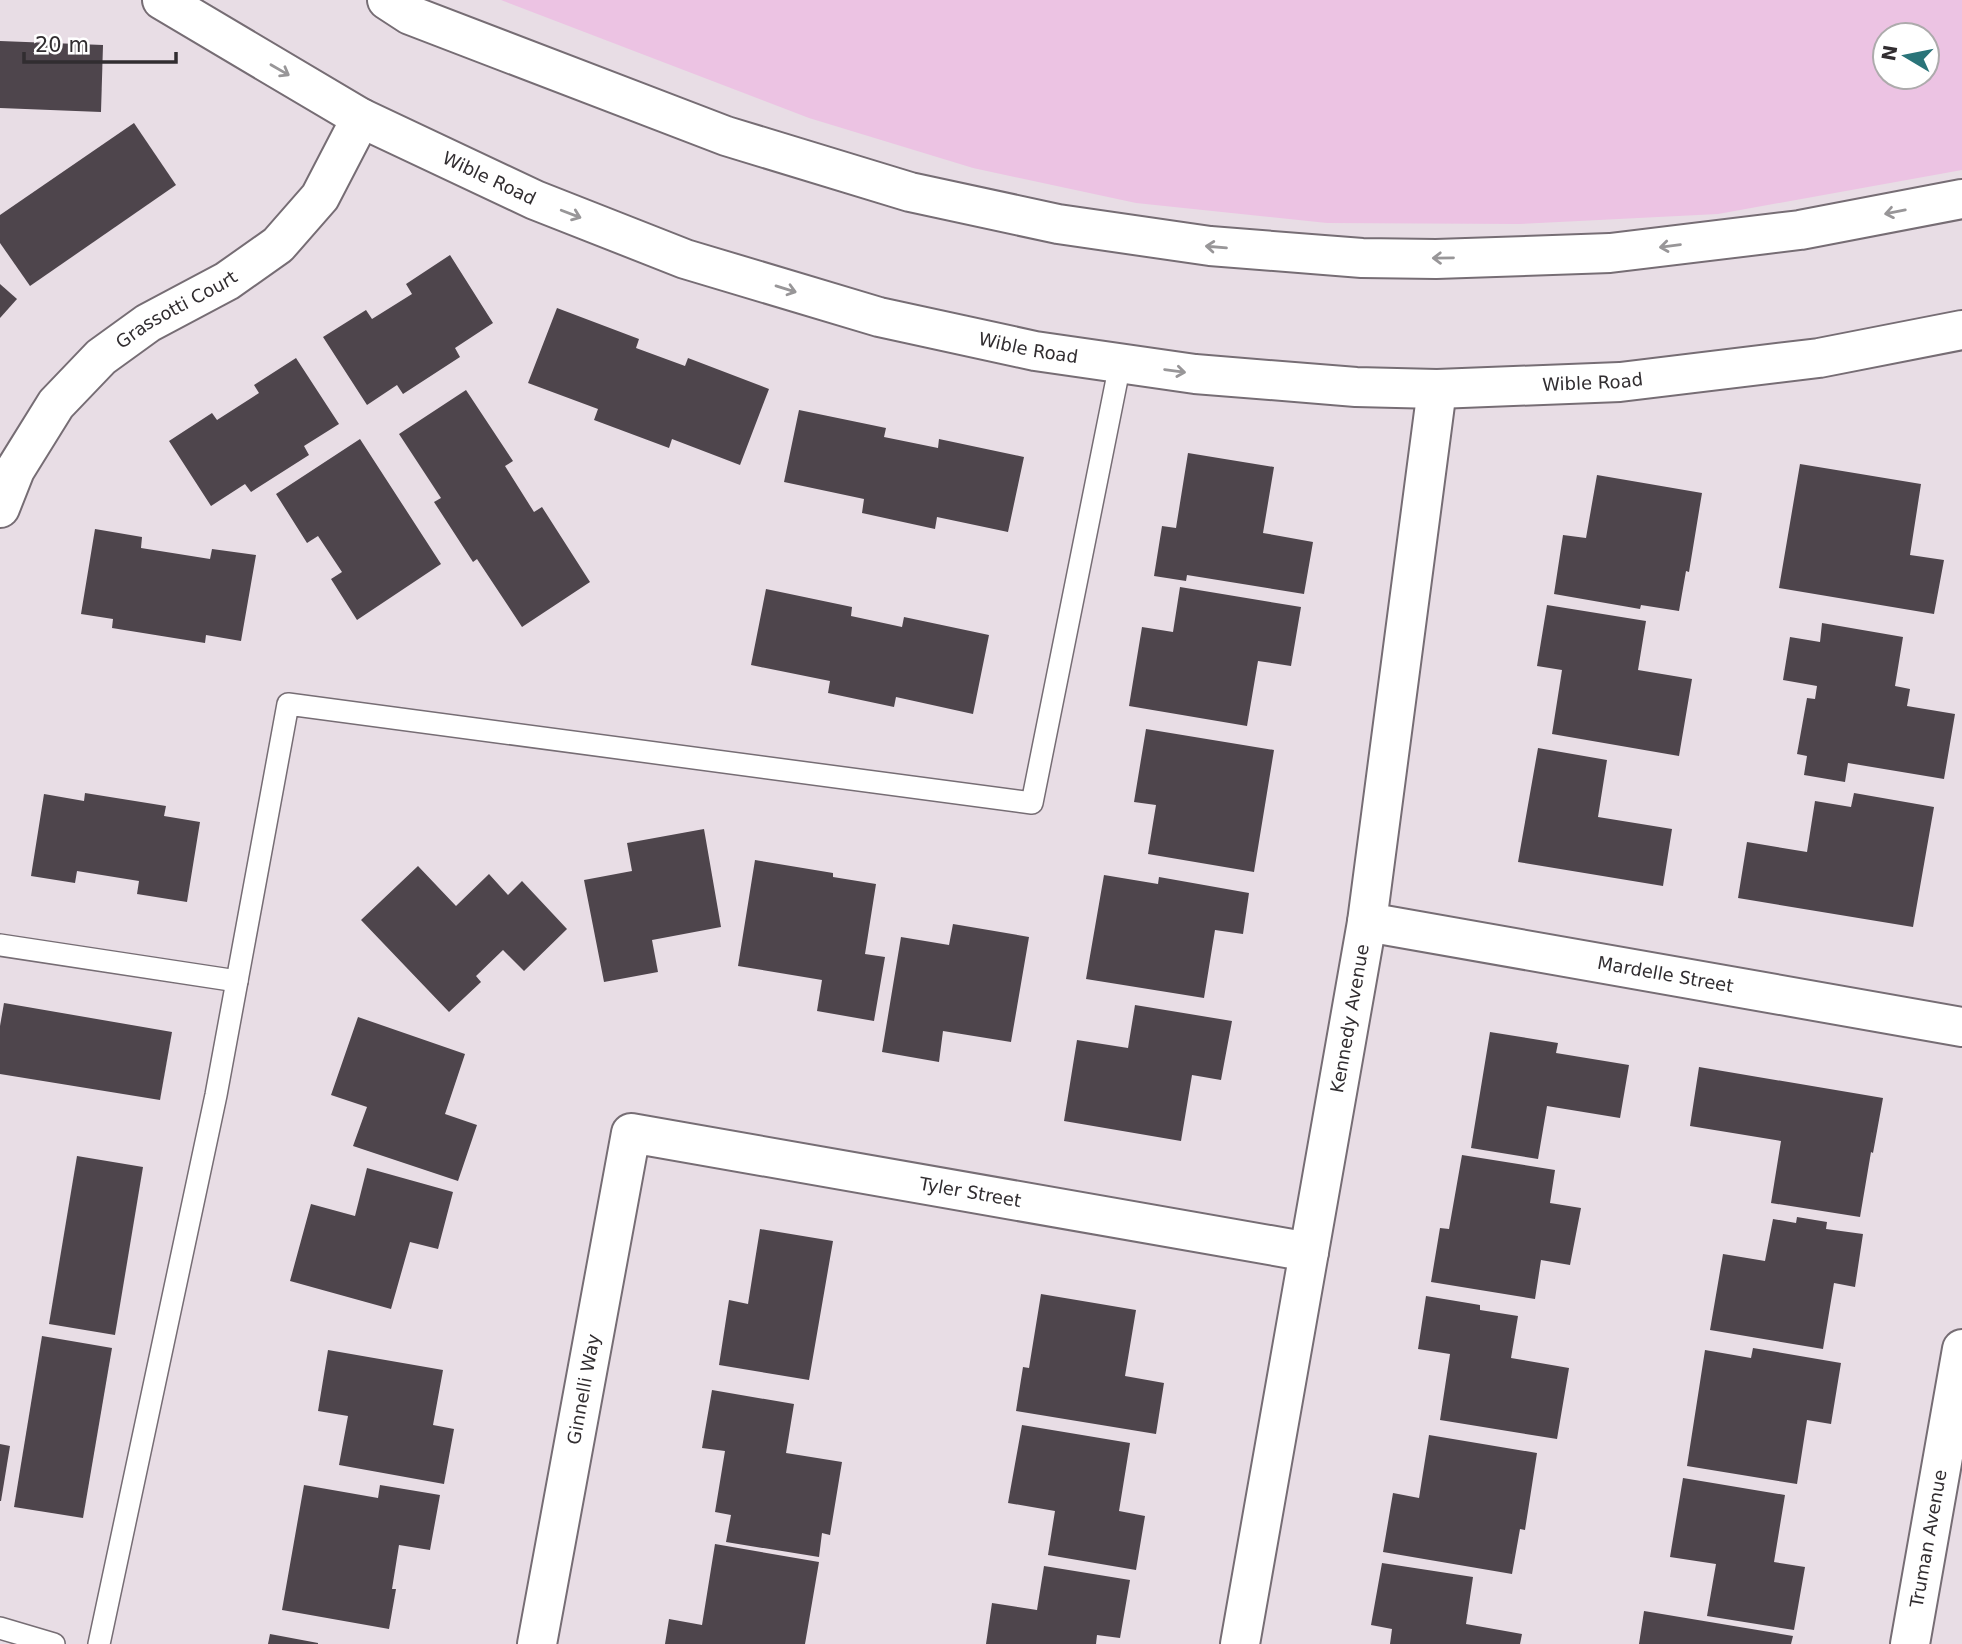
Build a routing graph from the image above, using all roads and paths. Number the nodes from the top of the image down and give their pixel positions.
1 (162, 0) edge
2 (398, 7) edge
3 (361, 118) junction
4 (1962, 199) edge
5 (1962, 330) edge
6 (1120, 364) junction
7 (1437, 389) junction
8 (7, 466) edge
9 (0, 508) edge
10 (1367, 922) junction
11 (0, 945) edge
12 (237, 981) junction
13 (1962, 1027) edge
14 (631, 1133) joint
15 (1309, 1252) junction
16 (1962, 1349) edge
17 (0, 1628) edge
18 (54, 1644) edge
19 (99, 1644) edge
20 (537, 1644) edge
21 (1240, 1644) edge
22 (1910, 1644) edge

1 -> 3 street, Wible Road
4 -> 2 street
3 -> 6 street, Wible Road
3 - 8 street, Grassotti Court
5 - 7 street, Wible Road
6 -> 7 street, Wible Road
6 - 12 lane
7 - 10 street, Kennedy Avenue
8 - 9 street, Grassotti Court
10 - 13 street, Mardelle Street
10 - 15 street, Kennedy Avenue
11 - 12 lane
12 - 19 lane
14 - 15 street, Tyler Street
14 - 20 street, Ginnelli Way
15 - 21 street, Kennedy Avenue
16 - 22 street, Truman Avenue
17 - 18 lane

